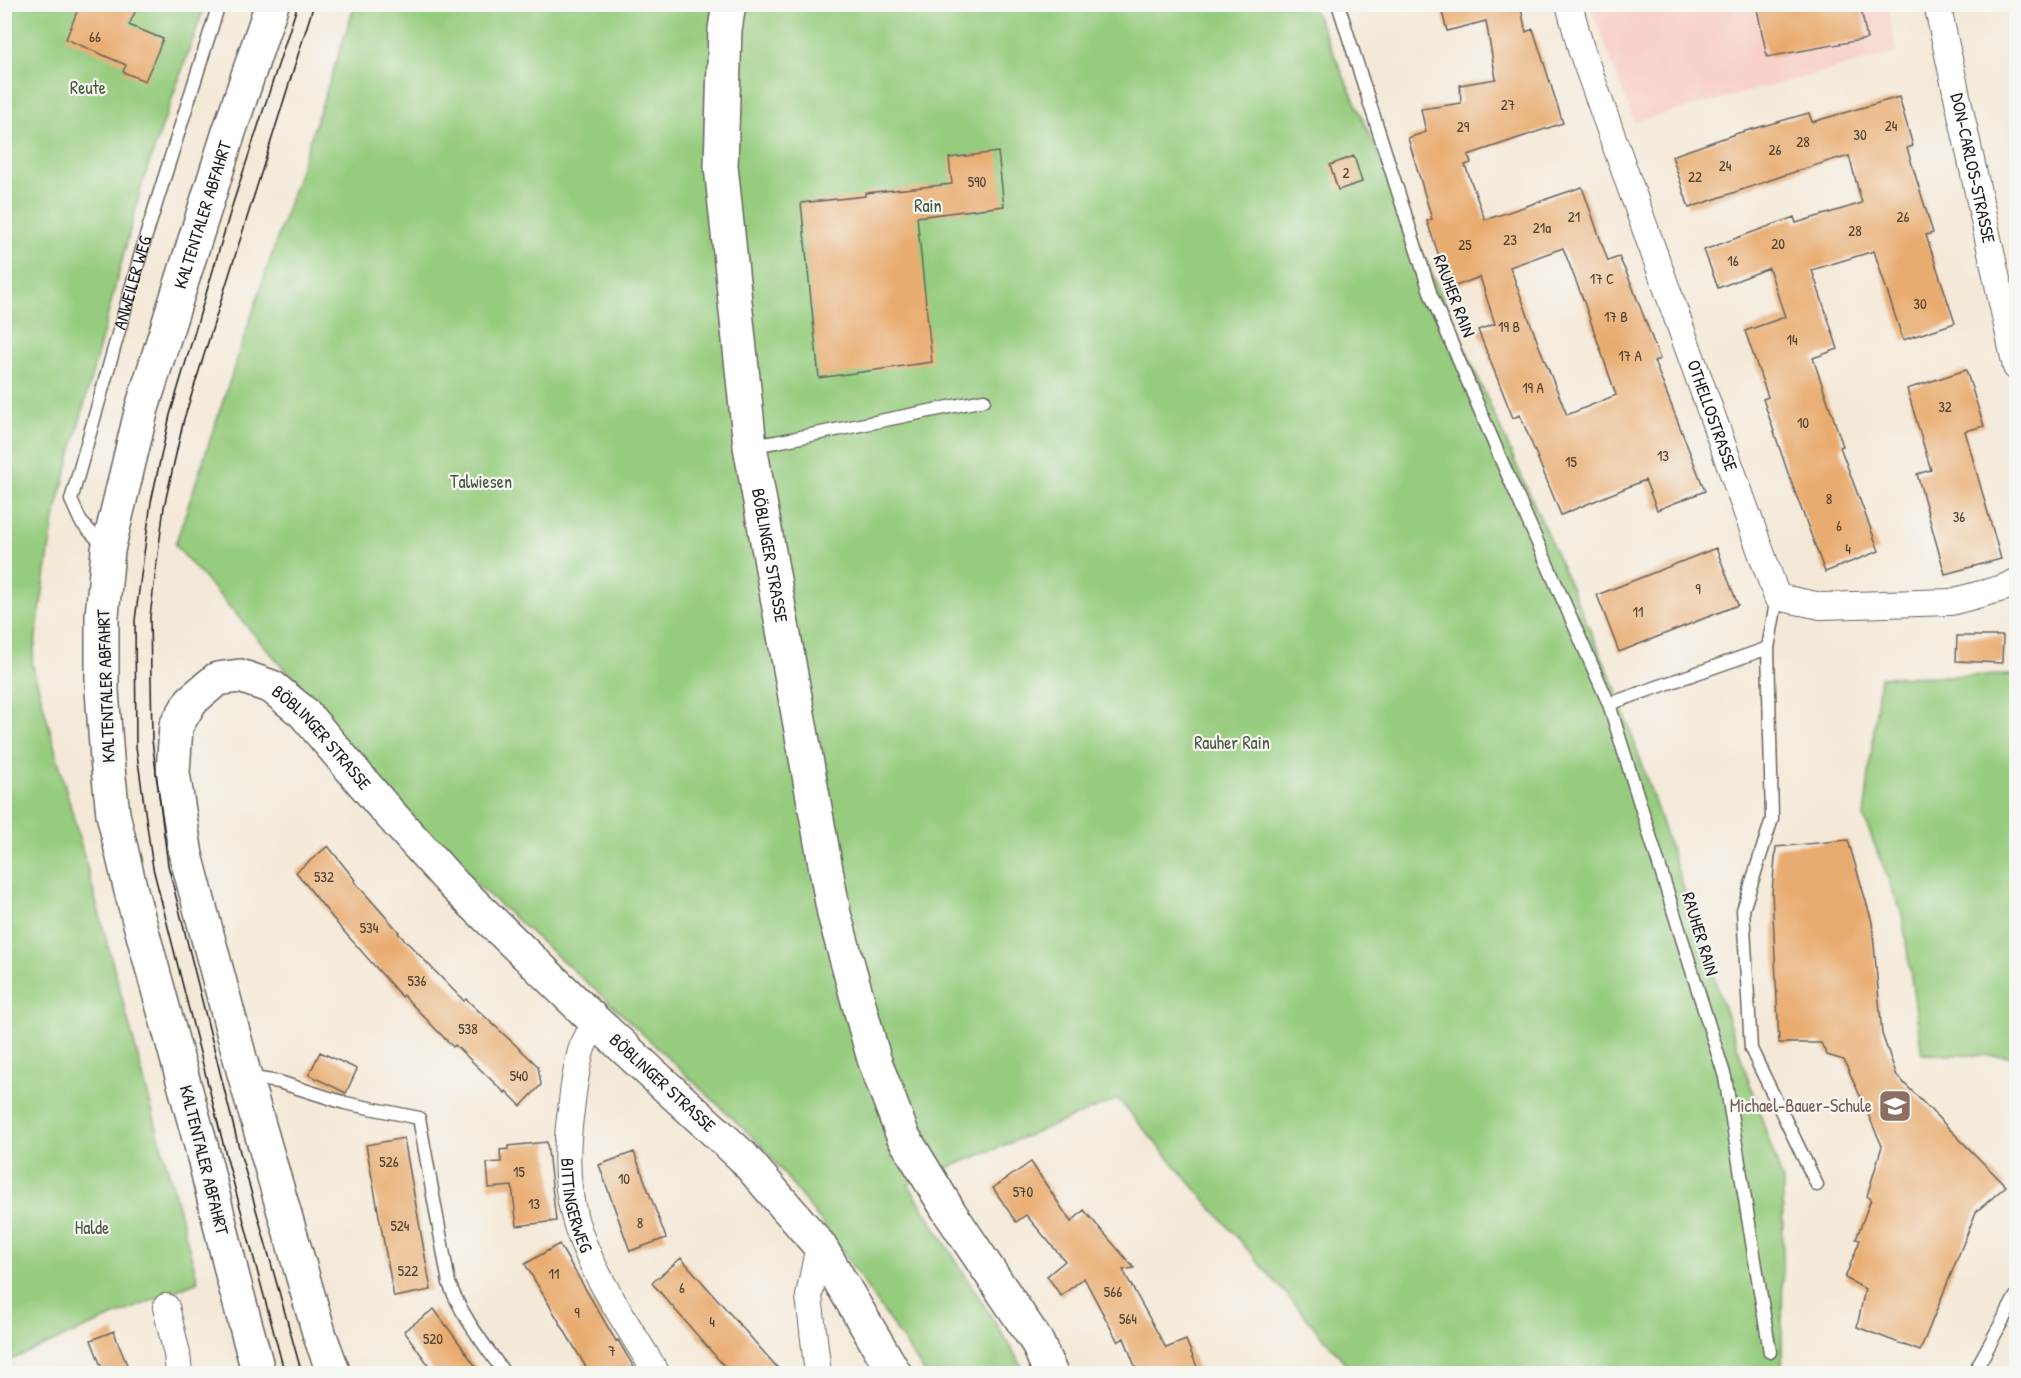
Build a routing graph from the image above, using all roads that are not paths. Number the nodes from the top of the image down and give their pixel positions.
1 (219, 4) edge
2 (272, 4) edge
3 (729, 4) edge
4 (1338, 4) edge
5 (1569, 4) edge
6 (1937, 4) edge
7 (2016, 367) edge
8 (984, 400) dead end
9 (750, 446) junction
10 (108, 550) junction
11 (2016, 582) edge
12 (1777, 597) junction
13 (1768, 648) junction
14 (1609, 704) junction
15 (596, 1022) junction
16 (245, 1077) junction
17 (1817, 1185) dead end
18 (819, 1245) junction
19 (2016, 1296) edge
20 (166, 1307) dead end
21 (1770, 1352) dead end
22 (1975, 1371) dead end
23 (179, 1374) edge
24 (259, 1374) edge
25 (334, 1374) edge
26 (504, 1374) edge
27 (657, 1374) edge
28 (818, 1374) edge
29 (895, 1374) edge
30 (1051, 1374) edge

1 - 10 lane, ANWEILER WEG
2 - 10 main road, KALTENTALER ABFAHRT
3 - 9 main road, BÖBLINGER STRASSE
4 - 14 lane, RAUHER RAIN
5 - 12 street, OTHELLOSTRASSE
6 - 7 street, DON-CARLOS-STRASSE
8 - 9 lane
9 - 30 main road, BÖBLINGER STRASSE
10 - 24 main road, KALTENTALER ABFAHRT
11 - 12 street
12 - 13 lane
13 - 14 lane
13 - 17 lane
14 - 21 lane, RAUHER RAIN
15 - 16 main road, BÖBLINGER STRASSE
15 - 18 main road, BÖBLINGER STRASSE
15 - 27 street, BITTINGERWEG
16 - 25 main road, BÖBLINGER STRASSE
16 - 26 lane
18 - 28 street
18 - 29 main road, BÖBLINGER STRASSE
19 - 22 lane
20 - 23 street

